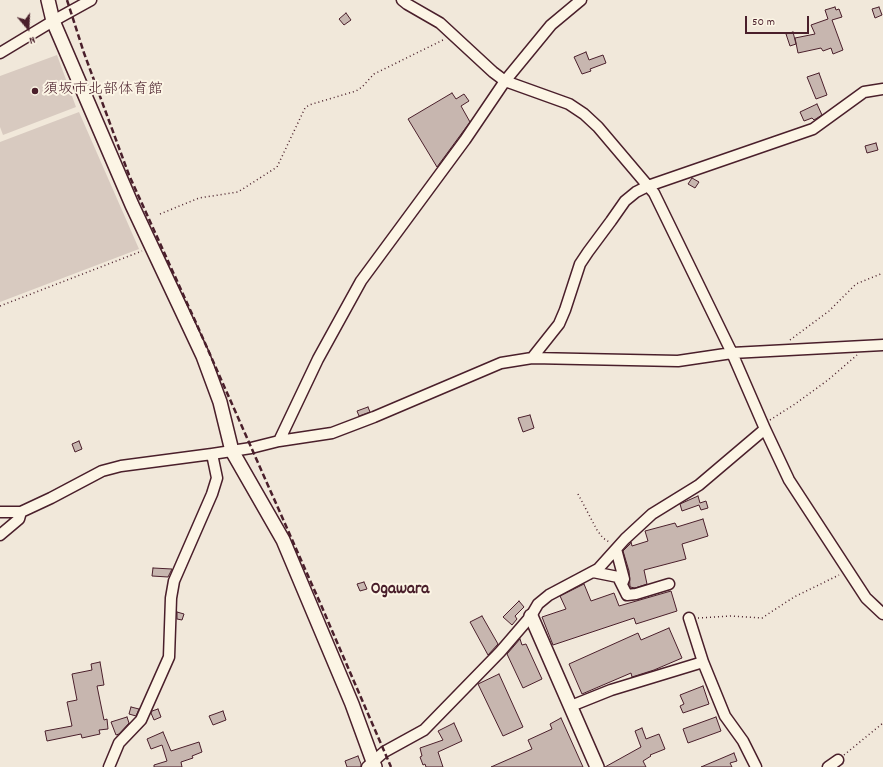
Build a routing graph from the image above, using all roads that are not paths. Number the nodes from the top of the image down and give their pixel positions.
1 (48, 0) edge
2 (91, 0) edge
3 (402, 0) edge
4 (581, 0) edge
5 (53, 21) junction
6 (0, 53) edge
7 (505, 81) junction
8 (883, 89) edge
9 (648, 186) junction
10 (883, 345) edge
11 (732, 353) junction
12 (532, 358) junction
13 (764, 428) junction
14 (279, 441) junction
15 (232, 451) junction
16 (212, 454) junction
17 (0, 512) edge
18 (21, 512) junction
19 (0, 535) edge
20 (617, 548) junction
21 (592, 572) junction
22 (622, 584) junction
23 (669, 584) dead end
24 (883, 614) edge
25 (531, 616) junction
26 (688, 618) road end
27 (703, 662) junction
28 (571, 706) junction
29 (838, 760) road end
30 (372, 766) edge
31 (109, 767) edge
32 (597, 767) edge
33 (756, 767) edge
34 (828, 767) edge

1 - 5 street
2 - 5 street
3 - 7 street
4 - 7 street
5 - 6 street
5 - 15 street
7 - 9 street
7 - 14 street
8 - 9 street
9 - 11 street
9 - 12 street
10 - 11 street
11 - 12 street
11 - 13 street
12 - 14 street
13 - 20 street
13 - 24 street
14 - 15 street
15 - 16 street
15 - 30 street
16 - 18 street
16 - 31 street
17 - 18 street
18 - 19 street
20 - 21 street
20 - 22 street
21 - 22 street
21 - 25 street
22 - 23 street
25 - 28 street
25 - 30 street
26 - 27 street
27 - 28 street
27 - 33 street
28 - 32 street
29 - 34 street

